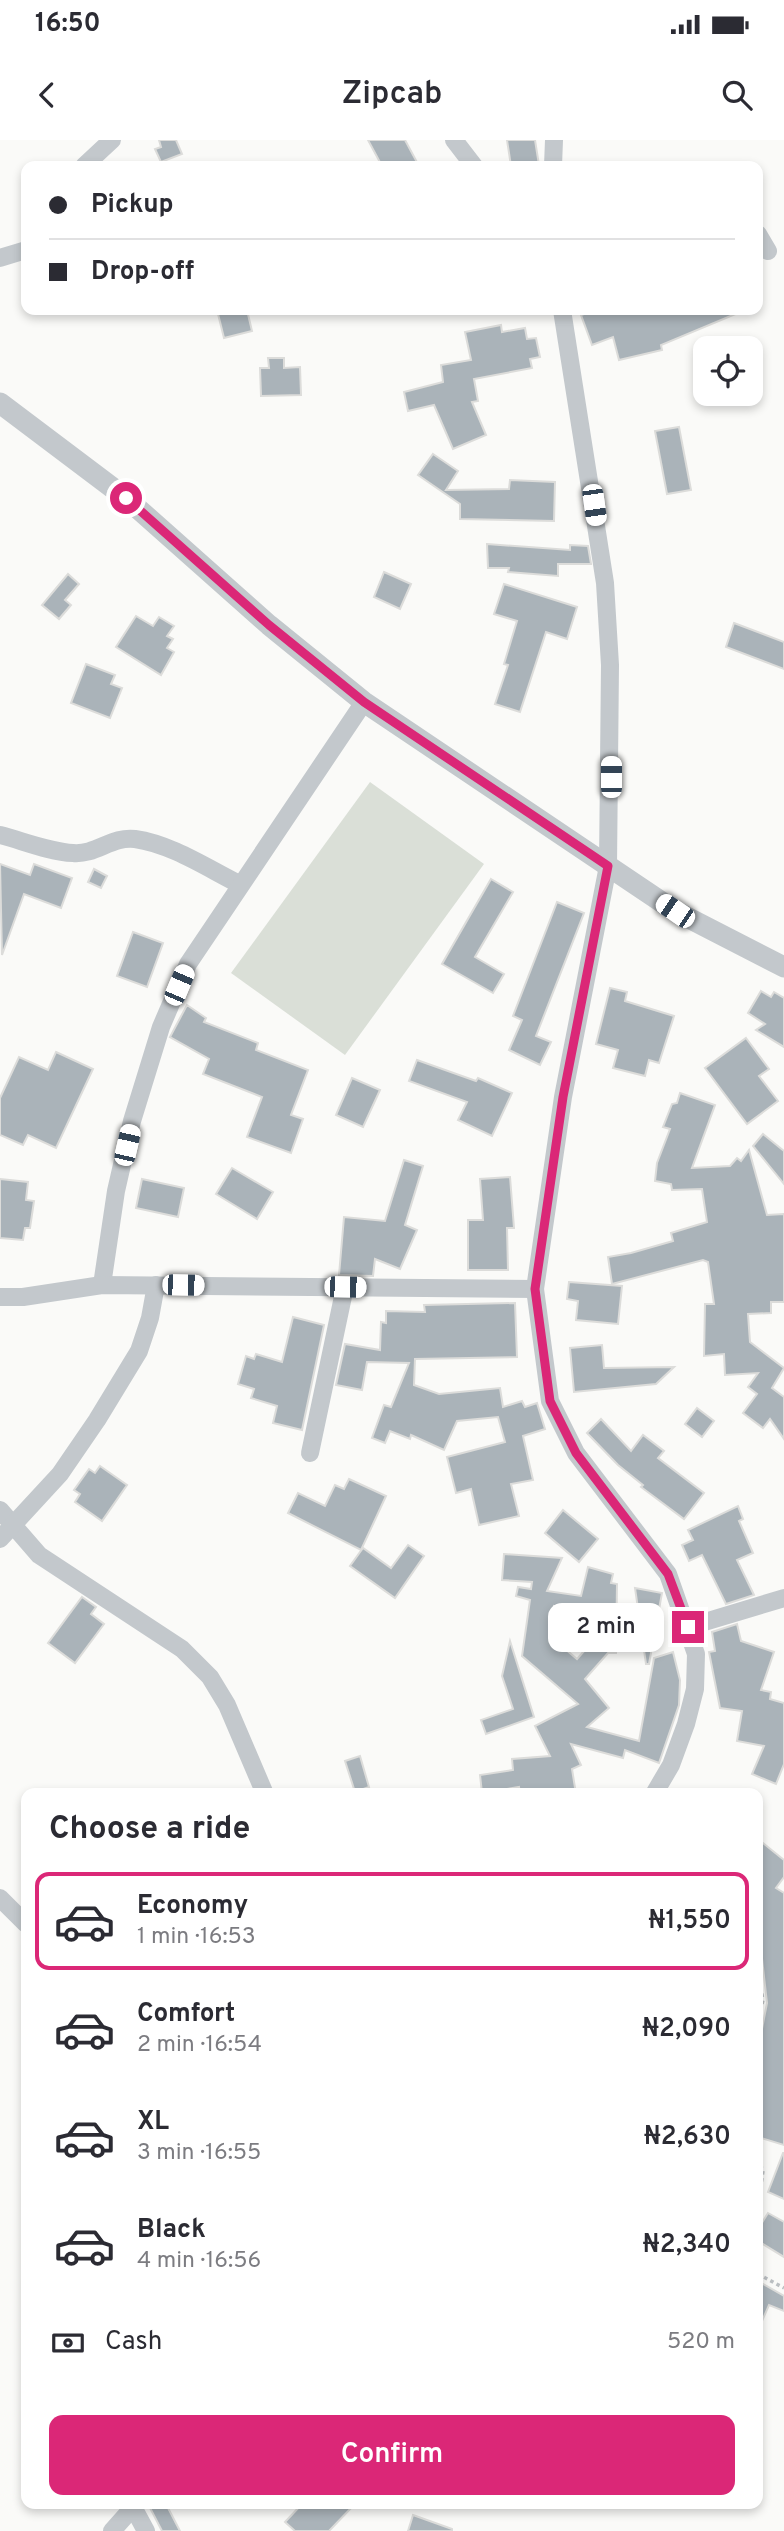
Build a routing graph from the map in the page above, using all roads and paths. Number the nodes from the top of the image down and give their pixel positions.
1 (112, 140) edge
2 (454, 140) edge
3 (554, 140) edge
4 (89, 161) edge
5 (470, 161) edge
6 (553, 161) edge
7 (0, 238) edge
8 (763, 242) edge
9 (768, 251) dead end
10 (21, 252) edge
11 (3, 257) edge
12 (563, 315) edge
13 (0, 402) edge
14 (364, 702) junction
15 (0, 835) edge
16 (608, 866) junction
17 (239, 884) junction
18 (784, 967) edge
19 (102, 1285) junction
20 (156, 1285) junction
21 (345, 1287) junction
22 (535, 1289) junction
23 (0, 1297) edge
24 (310, 1453) dead end
25 (0, 1510) edge
26 (7, 1532) edge
27 (784, 1598) edge
28 (688, 1627) junction
29 (262, 1788) edge
30 (658, 1788) edge
31 (0, 1898) edge
32 (21, 1919) edge
33 (763, 2277) edge
34 (784, 2288) edge
35 (132, 2509) edge
36 (136, 2509) edge
37 (112, 2531) edge
38 (146, 2531) edge

1 - 4 street
2 - 5 street
3 - 6 street
7 - 11 street
8 - 9 street
10 - 11 street
12 - 16 street
13 - 14 street
14 - 16 street
14 - 17 street
15 - 17 street
16 - 18 street
16 - 22 street
17 - 19 street
19 - 20 street
19 - 23 street
20 - 21 street
20 - 26 street
21 - 22 street
21 - 24 street
22 - 28 street
25 - 26 street
26 - 29 street
27 - 28 street
28 - 30 street
31 - 32 street
33 - 34 path
35 - 37 street
36 - 38 street

